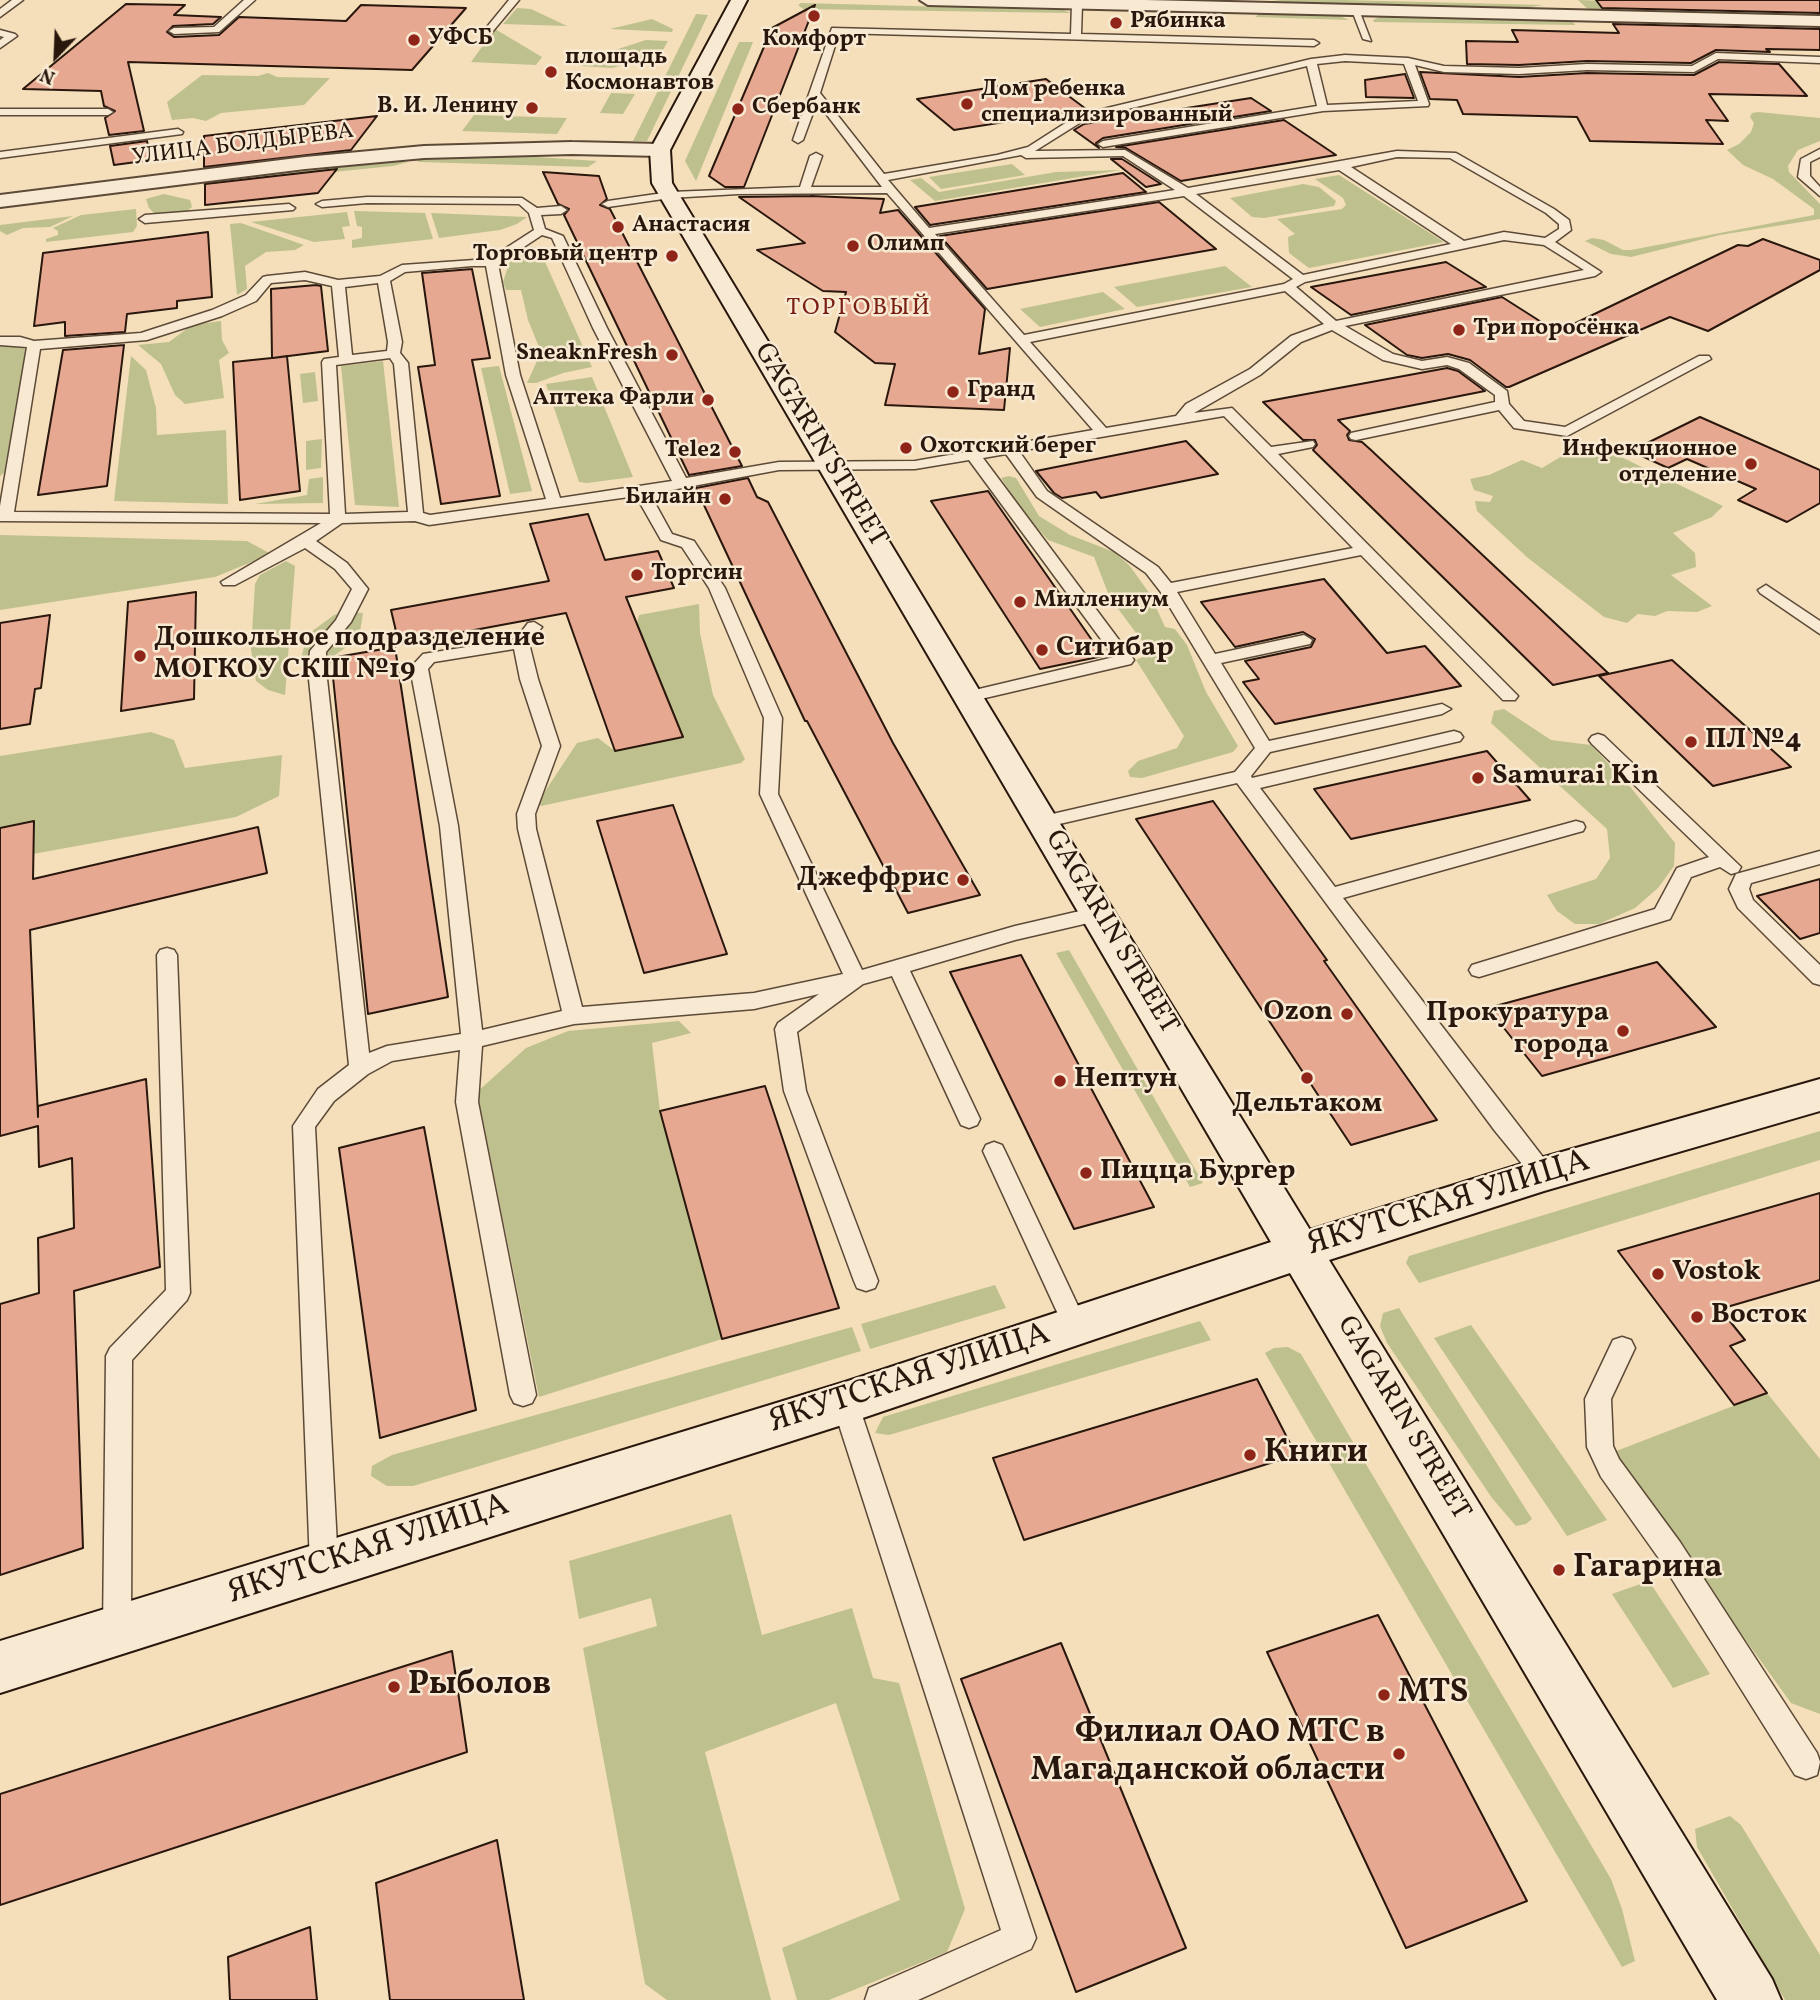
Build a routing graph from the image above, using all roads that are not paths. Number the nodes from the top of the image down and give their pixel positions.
1 (18, 0) edge
2 (250, 0) edge
3 (514, 0) edge
4 (739, 0) edge
5 (928, 0) edge
6 (1077, 4) junction
7 (1235, 4) edge
8 (1354, 10) junction
9 (0, 14) edge
10 (1820, 21) edge
11 (174, 32) dead end
12 (0, 33) edge
13 (485, 35) dead end
14 (1076, 37) junction
15 (1368, 39) dead end
16 (1314, 43) dead end
17 (0, 45) edge
18 (1820, 60) edge
19 (1408, 61) junction
20 (1311, 62) junction
21 (815, 93) junction
22 (1323, 108) junction
23 (0, 112) edge
24 (108, 112) dead end
25 (178, 132) dead end
26 (798, 140) dead end
27 (660, 150) junction
28 (1820, 152) edge
29 (0, 155) edge
30 (1026, 155) junction
31 (816, 156) dead end
32 (998, 158) junction
33 (1341, 166) junction
34 (881, 178) junction
35 (805, 189) junction
36 (890, 190) junction
37 (1186, 192) junction
38 (1820, 193) edge
39 (670, 195) junction
40 (0, 201) edge
41 (322, 204) dead end
42 (608, 204) dead end
43 (289, 208) dead end
44 (561, 210) dead end
45 (534, 212) junction
46 (145, 219) dead end
47 (540, 231) junction
48 (928, 232) junction
49 (1547, 242) junction
50 (1460, 244) junction
51 (492, 263) junction
52 (383, 279) junction
53 (1301, 279) junction
54 (338, 284) junction
55 (1288, 287) junction
56 (1333, 325) junction
57 (1021, 340) junction
58 (0, 341) edge
59 (34, 345) junction
60 (393, 354) junction
61 (346, 359) junction
62 (1704, 359) dead end
63 (1502, 405) junction
64 (1179, 419) junction
65 (1103, 433) junction
66 (1356, 436) dead end
67 (1308, 444) dead end
68 (1011, 450) junction
69 (1268, 452) junction
70 (974, 456) junction
71 (831, 466) junction
72 (681, 483) junction
73 (642, 491) junction
74 (554, 502) junction
75 (3, 516) edge
76 (416, 516) junction
77 (338, 519) junction
78 (306, 541) junction
79 (1365, 550) junction
80 (229, 582) dead end
81 (1167, 589) junction
82 (1766, 590) dead end
83 (1820, 629) edge
84 (1304, 640) dead end
85 (1210, 660) junction
86 (1510, 696) dead end
87 (968, 697) junction
88 (1443, 709) dead end
89 (1454, 737) dead end
90 (1598, 740) dead end
91 (1264, 748) junction
92 (1245, 780) junction
93 (1042, 822) junction
94 (1576, 827) dead end
95 (1820, 857) edge
96 (1723, 859) junction
97 (1743, 878) junction
98 (1332, 894) junction
99 (1097, 914) junction
100 (167, 955) dead end
101 (898, 967) junction
102 (1479, 970) dead end
103 (1820, 978) edge
104 (856, 979) junction
105 (574, 1016) junction
106 (472, 1040) junction
107 (360, 1068) junction
108 (1820, 1095) edge
109 (970, 1119) dead end
110 (994, 1152) dead end
111 (1544, 1174) junction
112 (1301, 1252) junction
113 (866, 1281) dead end
114 (1075, 1325) junction
115 (1622, 1348) dead end
116 (523, 1395) dead end
117 (845, 1403) junction
118 (324, 1565) junction
119 (117, 1632) junction
120 (0, 1667) edge
121 (1806, 1764) dead end
122 (881, 2000) edge
123 (1751, 2000) edge

1 - 9 lane
2 - 11 lane
3 - 13 lane
4 - 27 street
5 - 6 street
6 - 7 street
6 - 14 lane
7 - 8 street
8 - 10 street
8 - 15 lane
12 - 17 lane
14 - 16 lane
14 - 21 lane
18 - 19 lane
19 - 20 lane
19 - 22 lane
20 - 22 lane
20 - 32 lane
21 - 26 lane
21 - 34 lane
22 - 30 lane
23 - 24 lane
25 - 29 lane
27 - 39 street, GAGARIN STREET
27 - 40 street, УЛИЦА БОЛДЫРЕВА
28 - 38 lane
30 - 32 lane
30 - 37 lane
31 - 35 lane
32 - 34 lane
33 - 37 lane
33 - 49 lane
33 - 50 lane
34 - 36 lane
35 - 36 lane
35 - 39 lane
36 - 48 lane
37 - 48 lane
37 - 53 lane
39 - 42 lane
39 - 71 street, GAGARIN STREET
41 - 45 lane
43 - 46 lane
44 - 45 lane
45 - 47 lane
47 - 51 lane
47 - 72 lane
48 - 57 lane
49 - 50 lane
49 - 56 lane
50 - 53 lane
51 - 52 lane
51 - 74 lane
52 - 54 lane
52 - 60 lane
53 - 55 lane
54 - 59 lane
54 - 61 lane
55 - 56 lane
55 - 57 lane
56 - 63 lane
56 - 64 lane
57 - 65 lane
58 - 59 lane
59 - 75 lane
60 - 61 lane
60 - 76 lane
61 - 77 lane
62 - 63 lane
63 - 66 lane
64 - 65 lane
64 - 69 lane
65 - 68 lane
67 - 69 lane
68 - 70 lane
68 - 81 lane
69 - 79 lane
70 - 71 lane
70 - 87 lane
71 - 72 lane
71 - 87 street, GAGARIN STREET
72 - 73 lane
73 - 74 lane
73 - 104 lane
74 - 76 lane
75 - 77 lane
76 - 77 lane
77 - 78 lane
78 - 80 lane
78 - 107 lane
79 - 81 lane
79 - 86 lane
81 - 85 lane
82 - 83 lane
84 - 85 lane
85 - 91 lane
87 - 93 street, GAGARIN STREET
88 - 91 lane
89 - 92 lane
90 - 96 lane
91 - 92 lane
92 - 93 lane
92 - 98 lane
93 - 99 street, GAGARIN STREET
94 - 98 lane
95 - 97 lane
96 - 97 lane
96 - 102 lane
97 - 103 lane
98 - 111 lane
99 - 101 lane
99 - 112 street, GAGARIN STREET
100 - 119 lane
101 - 104 lane
101 - 109 lane
104 - 105 lane
104 - 113 lane
105 - 106 lane
105 - 106 lane
106 - 107 lane
106 - 116 lane
107 - 118 lane
108 - 111 street, ЯКУТСКАЯ УЛИЦА
110 - 114 lane
111 - 112 street, ЯКУТСКАЯ УЛИЦА
112 - 114 street, ЯКУТСКАЯ УЛИЦА
112 - 123 street, GAGARIN STREET
114 - 117 street, ЯКУТСКАЯ УЛИЦА
115 - 121 lane
117 - 118 street, ЯКУТСКАЯ УЛИЦА
117 - 122 lane
118 - 119 street, ЯКУТСКАЯ УЛИЦА
119 - 120 street, ЯКУТСКАЯ УЛИЦА

